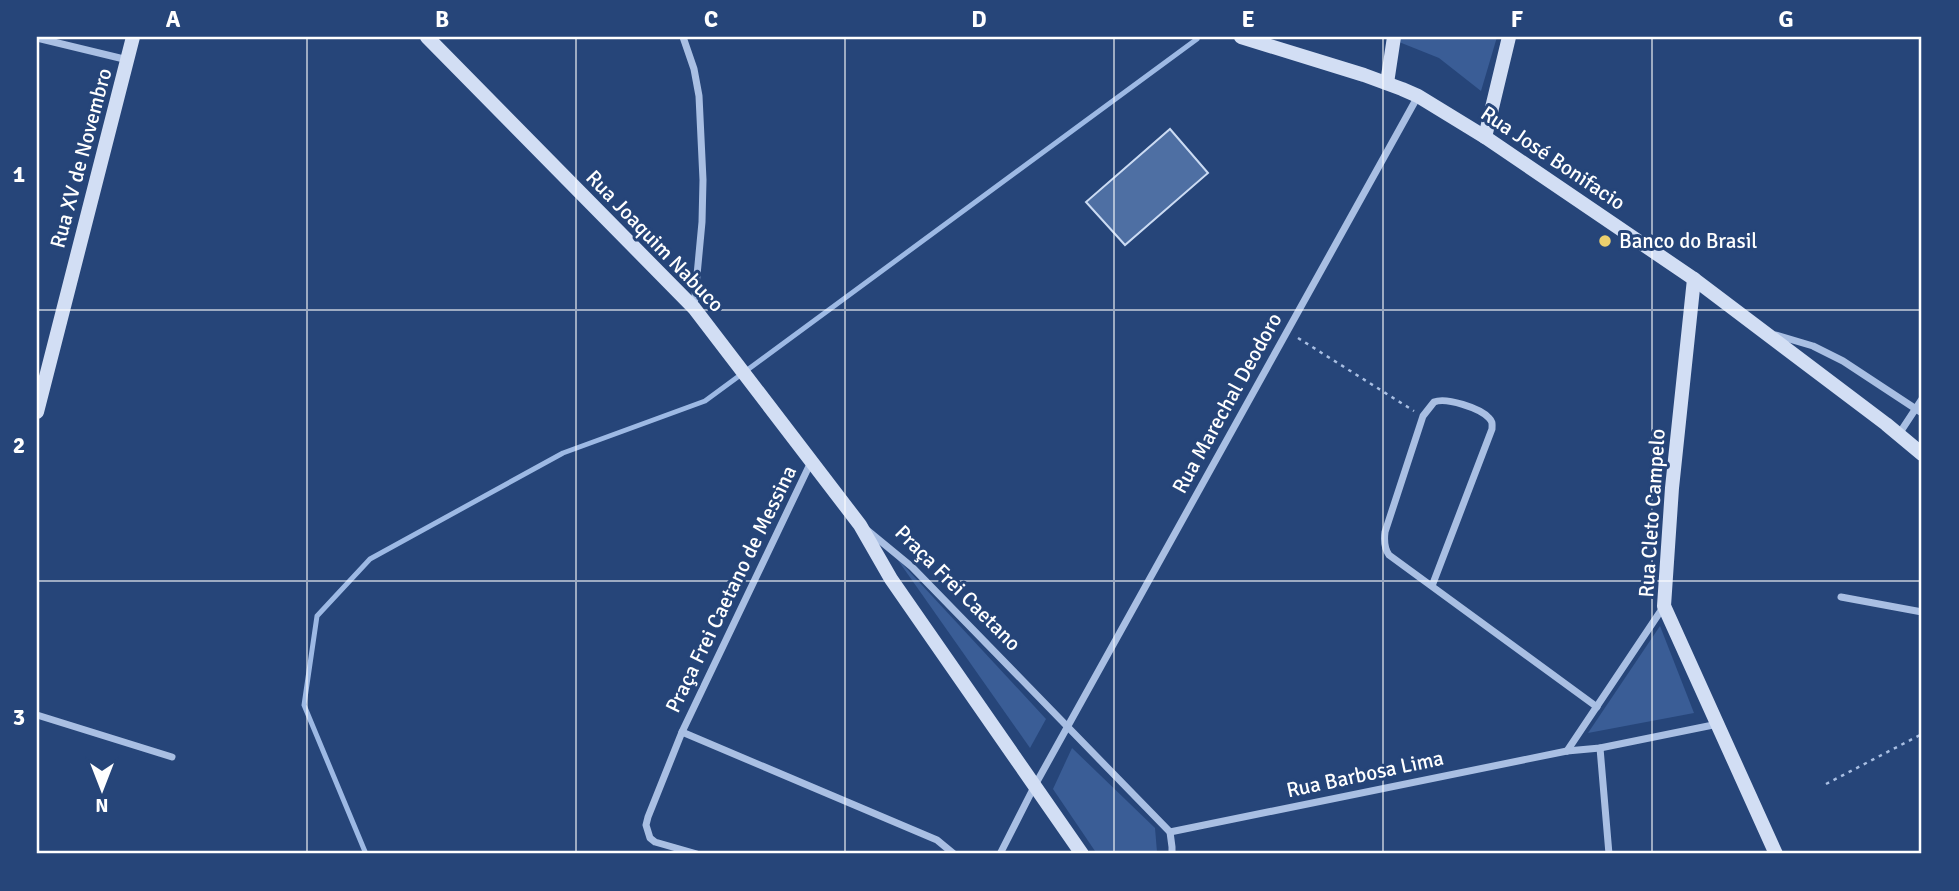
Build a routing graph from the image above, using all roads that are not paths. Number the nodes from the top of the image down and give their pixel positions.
1 (133, 37) edge
2 (427, 37) edge
3 (683, 37) edge
4 (1241, 37) edge
5 (1394, 37) edge
6 (1509, 37) edge
7 (37, 38) edge
8 (128, 60) junction
9 (1387, 83) junction
10 (1418, 96) junction
11 (1485, 137) junction
12 (1694, 279) junction
13 (694, 308) junction
14 (1765, 333) junction
15 (1922, 399) edge
16 (37, 412) edge
17 (1919, 412) edge
18 (1899, 434) junction
19 (1922, 454) edge
20 (811, 461) junction
21 (860, 525) junction
22 (1432, 586) junction
23 (1842, 597) dead end
24 (1664, 606) junction
25 (1922, 612) edge
26 (1597, 707) junction
27 (37, 715) edge
28 (1718, 724) junction
29 (1068, 728) junction
30 (682, 732) junction
31 (1600, 748) junction
32 (1567, 751) junction
33 (172, 757) dead end
34 (1034, 787) junction
35 (1170, 832) junction
36 (697, 854) edge
37 (954, 854) edge
38 (1000, 854) edge
39 (1082, 854) edge
40 (1172, 854) edge
41 (1609, 854) edge
42 (1776, 854) edge

1 - 8 street, Rua XV de Novembro
2 - 13 street, Rua Joaquim Nabuco
3 - 13 street
4 - 9 street, Rua José Bonifacio
5 - 9 street
6 - 11 street
7 - 8 street
8 - 16 street, Rua XV de Novembro
9 - 10 street, Rua José Bonifacio
10 - 11 street, Rua José Bonifacio
10 - 29 street, Rua Marechal Deodoro
11 - 12 street, Rua José Bonifacio
12 - 14 street, Rua José Bonifacio
12 - 24 street, Rua Cleto Campelo
13 - 20 street, Rua Joaquim Nabuco
14 - 17 street, Rua José Bonifacio
14 - 18 street, Rua José Bonifacio
15 - 17 street
17 - 18 street
18 - 19 street, Rua José Bonifacio
20 - 21 street, Rua Joaquim Nabuco
20 - 30 street, Praça Frei Caetano de Messina
21 - 29 street, Praça Frei Caetano
21 - 34 street, Praça Frei Caetano
22 - 22 street
22 - 26 street
23 - 25 street
24 - 26 street
24 - 28 street, Rua Cleto Campelo
26 - 32 street
27 - 33 street
28 - 31 street, Rua Barbosa Lima
28 - 42 street, Rua Cleto Campelo
29 - 34 street
29 - 35 street, Praça Frei Caetano
30 - 36 street, Praça Frei Caetano de Messina
30 - 37 street, Praça Frei Caetano de Messina
31 - 32 street, Rua Barbosa Lima
31 - 41 street
32 - 35 street, Rua Barbosa Lima
34 - 38 street
34 - 39 street, Praça Frei Caetano
35 - 40 street

